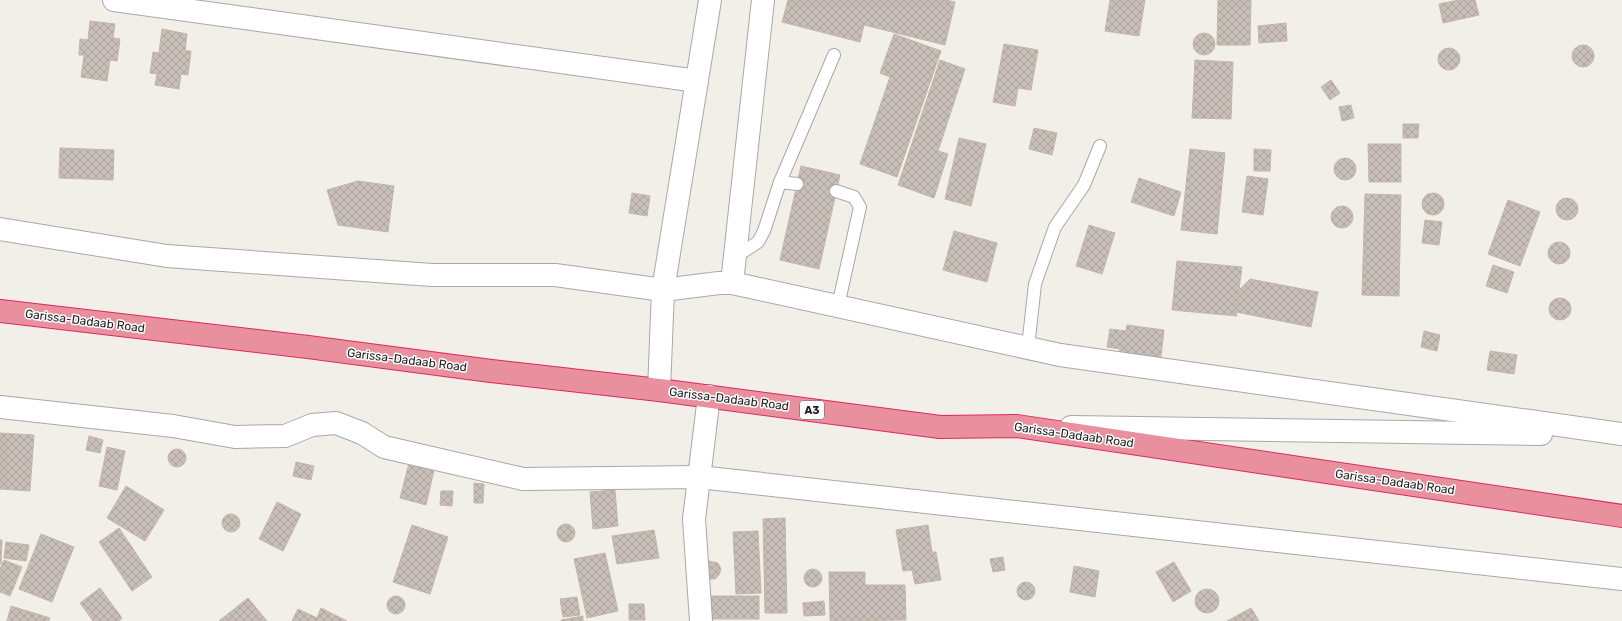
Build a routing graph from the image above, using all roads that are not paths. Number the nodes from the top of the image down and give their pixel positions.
1 (114, 0) edge
2 (710, 0) edge
3 (763, 0) edge
4 (834, 55) dead end
5 (697, 81) junction
6 (1100, 146) dead end
7 (780, 182) junction
8 (797, 184) dead end
9 (836, 191) dead end
10 (0, 229) edge
11 (735, 257) junction
12 (732, 283) junction
13 (663, 290) junction
14 (838, 306) junction
15 (0, 312) edge
16 (1028, 347) junction
17 (659, 390) junction
18 (709, 396) junction
19 (0, 406) edge
20 (1017, 426) junction
21 (1622, 435) edge
22 (699, 477) junction
23 (1622, 516) edge
24 (1622, 579) edge
25 (701, 621) edge

1 - 5 street
2 - 5 street
3 - 11 street
4 - 7 lane
5 - 13 street
6 - 16 lane
7 - 8 lane
7 - 11 lane
9 - 14 lane
10 - 13 street
11 - 12 street
12 - 13 street
12 - 14 street
13 - 17 street
14 - 16 street
15 - 17 highway, Garissa-Dadaab Road / A3
16 - 21 street
17 - 18 highway, Garissa-Dadaab Road / A3
18 - 20 highway, Garissa-Dadaab Road / A3
18 - 22 street
19 - 22 street
20 - 21 street
20 - 23 highway, Garissa-Dadaab Road / A3
22 - 24 street
22 - 25 street

